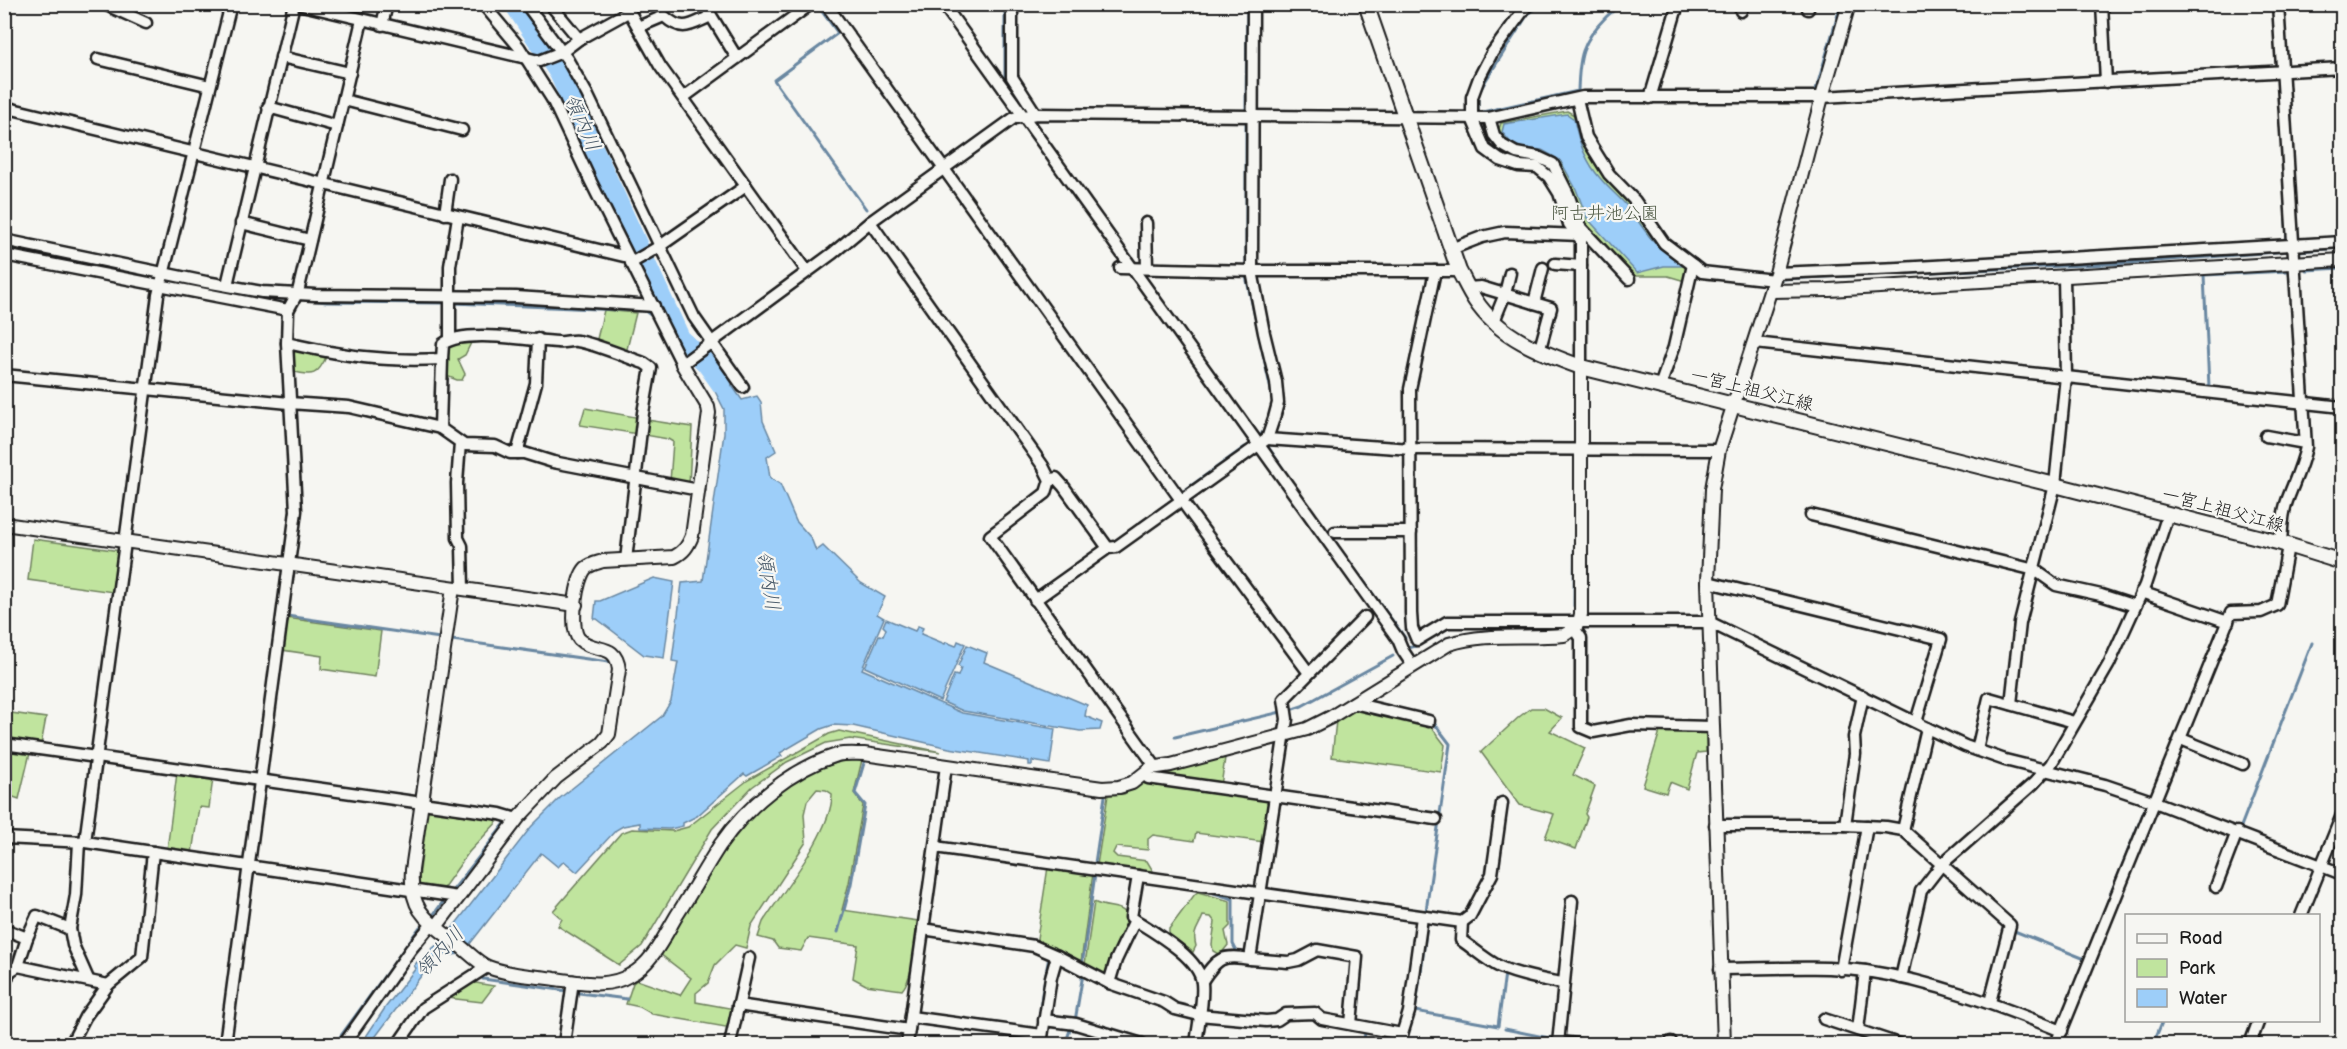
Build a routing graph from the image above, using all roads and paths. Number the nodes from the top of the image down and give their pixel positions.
1 (104, 4) edge
2 (231, 4) edge
3 (294, 4) edge
4 (298, 4) edge
5 (387, 4) edge
6 (483, 4) edge
7 (526, 4) edge
8 (550, 4) edge
9 (811, 4) edge
10 (826, 4) edge
11 (943, 4) edge
12 (1011, 4) edge
13 (1253, 4) edge
14 (1366, 4) edge
15 (1528, 4) edge
16 (1678, 4) edge
17 (1850, 4) edge
18 (2102, 4) edge
19 (2278, 4) edge
20 (322, 7) edge
21 (118, 8) edge
22 (627, 8) edge
23 (709, 8) edge
24 (362, 20) junction
25 (146, 23) dead end
26 (382, 25) junction
27 (638, 27) junction
28 (579, 39) junction
29 (561, 52) junction
30 (281, 57) junction
31 (737, 58) junction
32 (98, 60) dead end
33 (534, 60) junction
34 (2343, 68) edge
35 (2282, 71) junction
36 (350, 73) junction
37 (2106, 82) junction
38 (210, 86) junction
39 (684, 97) junction
40 (1650, 98) junction
41 (1822, 98) junction
42 (1577, 99) junction
43 (344, 100) junction
44 (4, 107) edge
45 (268, 107) junction
46 (1036, 114) junction
47 (1023, 116) junction
48 (1252, 116) junction
49 (1472, 117) junction
50 (1404, 118) junction
51 (1489, 118) junction
52 (337, 126) junction
53 (462, 130) dead end
54 (194, 153) junction
55 (254, 168) junction
56 (943, 168) junction
57 (450, 179) dead end
58 (324, 185) junction
59 (746, 186) junction
60 (445, 214) junction
61 (458, 217) junction
62 (870, 222) junction
63 (242, 223) junction
64 (1146, 223) dead end
65 (1581, 235) junction
66 (4, 240) edge
67 (310, 240) junction
68 (2343, 242) edge
69 (2292, 244) junction
70 (659, 247) junction
71 (1451, 249) junction
72 (4, 255) edge
73 (633, 259) junction
74 (2343, 260) edge
75 (2295, 263) junction
76 (1555, 264) dead end
77 (1693, 265) junction
78 (1581, 266) junction
79 (1120, 268) dead end
80 (1132, 268) junction
81 (1147, 268) junction
82 (1543, 268) dead end
83 (807, 271) junction
84 (1252, 271) junction
85 (1435, 271) junction
86 (1459, 271) junction
87 (163, 273) junction
88 (1510, 273) dead end
89 (2064, 277) junction
90 (1629, 279) dead end
91 (1774, 281) junction
92 (227, 285) junction
93 (160, 287) junction
94 (1468, 288) junction
95 (298, 292) junction
96 (1505, 294) junction
97 (450, 296) junction
98 (1534, 303) junction
99 (654, 306) junction
100 (288, 310) junction
101 (1494, 321) junction
102 (450, 338) junction
103 (538, 339) junction
104 (287, 343) junction
105 (712, 343) junction
106 (1755, 343) junction
107 (1539, 352) junction
108 (442, 359) junction
109 (686, 361) junction
110 (1581, 367) junction
111 (4, 375) edge
112 (2066, 376) junction
113 (1660, 386) junction
114 (743, 387) dead end
115 (145, 388) junction
116 (2301, 402) junction
117 (290, 403) junction
118 (1736, 404) junction
119 (2343, 407) edge
120 (440, 428) junction
121 (2266, 436) dead end
122 (1263, 442) junction
123 (2305, 442) junction
124 (460, 443) junction
125 (1582, 448) junction
126 (1411, 449) junction
127 (1719, 450) junction
128 (517, 453) junction
129 (635, 477) junction
130 (1050, 480) junction
131 (2055, 485) junction
132 (699, 490) junction
133 (1181, 500) junction
134 (2168, 514) junction
135 (1811, 515) dead end
136 (4, 524) edge
137 (1335, 532) dead end
138 (1411, 532) junction
139 (124, 541) junction
140 (2285, 545) junction
141 (1108, 548) junction
142 (626, 560) junction
143 (2343, 562) edge
144 (289, 564) junction
145 (2035, 570) junction
146 (1708, 582) junction
147 (458, 588) junction
148 (2142, 592) junction
149 (1035, 600) junction
150 (576, 605) junction
151 (2135, 606) junction
152 (1365, 617) dead end
153 (1709, 622) junction
154 (2228, 622) junction
155 (1577, 626) junction
156 (1413, 666) junction
157 (1308, 673) junction
158 (1863, 696) junction
159 (1353, 703) junction
160 (2011, 704) junction
161 (1429, 721) dead end
162 (1916, 722) junction
163 (2074, 722) junction
164 (1712, 728) junction
165 (1927, 728) junction
166 (1283, 737) junction
167 (2181, 739) junction
168 (6, 747) edge
169 (1977, 750) junction
170 (96, 757) junction
171 (2243, 764) dead end
172 (946, 766) junction
173 (1151, 770) junction
174 (2045, 771) junction
175 (260, 781) junction
176 (1274, 796) junction
177 (2155, 802) junction
178 (422, 803) junction
179 (1502, 803) dead end
180 (2343, 815) edge
181 (517, 819) junction
182 (1436, 819) dead end
183 (1715, 825) junction
184 (1845, 825) junction
185 (1867, 826) junction
186 (1903, 830) junction
187 (2237, 832) junction
188 (4, 838) edge
189 (82, 842) junction
190 (935, 847) junction
191 (153, 852) junction
192 (1942, 864) junction
193 (249, 865) junction
194 (2321, 865) junction
195 (2343, 874) edge
196 (1138, 876) junction
197 (2216, 887) dead end
198 (410, 890) junction
199 (1260, 893) junction
200 (458, 897) junction
201 (1572, 901) dead end
202 (2301, 914) edge
203 (1422, 916) junction
204 (1135, 920) junction
205 (1462, 922) junction
206 (438, 928) junction
207 (4, 929) edge
208 (70, 929) junction
209 (923, 929) junction
210 (27, 938) junction
211 (1057, 956) junction
212 (749, 958) dead end
213 (1251, 959) junction
214 (18, 966) junction
215 (487, 967) junction
216 (1720, 969) junction
217 (1841, 970) junction
218 (1866, 971) junction
219 (1901, 978) junction
220 (88, 980) junction
221 (573, 981) junction
222 (1202, 981) junction
223 (1109, 984) junction
224 (1563, 984) junction
225 (4, 985) edge
226 (108, 985) junction
227 (1990, 1002) junction
228 (738, 1005) junction
229 (1199, 1015) junction
230 (911, 1017) junction
231 (1824, 1019) dead end
232 (1044, 1020) junction
233 (2258, 1022) edge
234 (1351, 1024) junction
235 (909, 1030) junction
236 (1858, 1030) junction
237 (2062, 1031) junction
238 (1401, 1039) edge
239 (1042, 1040) edge
240 (1558, 1043) edge
241 (70, 1044) edge
242 (225, 1044) edge
243 (344, 1044) edge
244 (398, 1044) edge
245 (564, 1044) edge
246 (730, 1044) edge
247 (907, 1044) edge
248 (1142, 1044) edge
249 (1196, 1044) edge
250 (1577, 1044) edge
251 (1724, 1044) edge
252 (1899, 1044) edge
253 (2057, 1044) edge
254 (2250, 1044) edge

1 - 21 street
2 - 38 street
3 - 30 street
4 - 20 street
5 - 26 street
6 - 33 street
7 - 29 street
8 - 28 street
9 - 31 street
10 - 56 street
11 - 47 street
12 - 46 street
13 - 48 street
14 - 50 main road, 一宮上祖父江線
15 - 49 street
16 - 40 street
17 - 41 street
18 - 37 street
19 - 35 street
20 - 24 street
21 - 25 street
22 - 27 street
22 - 28 street
23 - 27 street
23 - 31 street
24 - 26 street
24 - 36 street
26 - 33 street
27 - 39 street
28 - 29 street
29 - 33 street
29 - 70 street
30 - 36 street
30 - 45 street
31 - 39 street
32 - 38 street
33 - 73 street
34 - 35 street
35 - 37 street
35 - 69 street
36 - 43 street
37 - 41 street
38 - 54 street
39 - 59 street
40 - 41 street
40 - 42 street
41 - 91 street
42 - 51 street
42 - 77 street
43 - 52 street
43 - 53 street
44 - 54 street
45 - 52 street
45 - 55 street
46 - 47 street
46 - 48 street
47 - 56 street
47 - 80 street
48 - 50 street
48 - 84 street
49 - 50 street
49 - 51 street
49 - 65 street
50 - 71 main road, 一宮上祖父江線
51 - 65 street
52 - 58 street
54 - 55 street
54 - 87 street
55 - 58 street
55 - 63 street
56 - 62 street
56 - 133 street
57 - 60 street
58 - 60 street
58 - 67 street
59 - 70 street
59 - 83 street
60 - 61 street
61 - 73 street
61 - 97 street
62 - 83 street
62 - 130 street
63 - 67 street
63 - 92 street
64 - 81 street
65 - 71 street
65 - 78 street
65 - 90 street
66 - 87 street
67 - 95 street
68 - 69 street
69 - 75 street
69 - 91 street
70 - 73 street
70 - 105 street
71 - 86 main road, 一宮上祖父江線
72 - 93 street
73 - 99 street
74 - 75 street
75 - 89 street
75 - 116 street
76 - 78 street
77 - 91 street
77 - 113 street
78 - 110 street
79 - 80 street
80 - 81 street
80 - 122 street
81 - 84 street
82 - 98 street
83 - 105 street
84 - 85 street
84 - 122 street
85 - 86 street
85 - 126 street
86 - 94 main road, 一宮上祖父江線
87 - 92 street
87 - 93 street
88 - 96 street
89 - 91 street
89 - 112 street
91 - 106 street
92 - 95 street
93 - 100 street
93 - 115 street
94 - 96 street
94 - 101 main road, 一宮上祖父江線
95 - 97 street
95 - 100 street
96 - 98 street
96 - 101 street
97 - 99 street
97 - 102 street
98 - 107 street
99 - 109 street
100 - 104 street
101 - 107 main road, 一宮上祖父江線
102 - 103 street
102 - 108 street
103 - 128 street
103 - 129 street
104 - 108 street
104 - 117 street
105 - 109 street
105 - 114 street
106 - 112 street
106 - 118 street
107 - 110 main road, 一宮上祖父江線
108 - 120 street
109 - 132 street
110 - 113 main road, 一宮上祖父江線
110 - 125 street
111 - 115 street
112 - 116 street
112 - 131 street
113 - 118 main road, 一宮上祖父江線
115 - 117 street
115 - 139 street
116 - 119 street
116 - 123 street
117 - 120 street
117 - 144 street
118 - 127 street
118 - 131 main road, 一宮上祖父江線
120 - 124 street
121 - 123 street
122 - 126 street
122 - 133 street
122 - 156 street
123 - 140 street
124 - 128 street
124 - 147 street
125 - 126 street
125 - 127 street
125 - 155 street
126 - 138 street
127 - 146 street
128 - 129 street
129 - 132 street
129 - 142 street
130 - 141 street
130 - 149 street
131 - 134 main road, 一宮上祖父江線
131 - 145 street
132 - 142 street
133 - 141 street
133 - 157 street
134 - 140 main road, 一宮上祖父江線
134 - 148 street
135 - 145 street
136 - 139 street
137 - 138 street
138 - 155 street
139 - 144 street
139 - 170 street
140 - 143 main road, 一宮上祖父江線
140 - 154 street
141 - 149 street
142 - 150 street
144 - 147 street
144 - 175 street
145 - 151 street
145 - 160 street
146 - 153 street
146 - 162 street
147 - 150 street
147 - 178 street
148 - 151 street
148 - 154 street
149 - 173 street
150 - 181 street
151 - 163 street
152 - 157 street
153 - 155 street
153 - 158 street
153 - 164 street
154 - 167 street
155 - 156 street
155 - 164 street
156 - 159 street
157 - 166 street
158 - 162 street
158 - 184 street
159 - 161 street
159 - 166 street
160 - 163 street
160 - 169 street
162 - 165 street
163 - 174 street
164 - 183 street
165 - 169 street
165 - 186 street
166 - 173 street
166 - 176 street
167 - 171 street
167 - 177 street
168 - 170 street
169 - 174 street
170 - 175 street
170 - 189 street
172 - 173 street
172 - 190 street
172 - 221 street
173 - 176 street
174 - 177 street
174 - 192 street
175 - 178 street
175 - 193 street
176 - 182 street
176 - 199 street
177 - 187 street
177 - 237 street
178 - 181 street
178 - 198 street
179 - 205 street
180 - 194 street
181 - 200 street
183 - 184 street
183 - 216 street
184 - 185 street
185 - 186 street
185 - 217 street
186 - 192 street
187 - 194 street
187 - 197 street
188 - 189 street
189 - 191 street
189 - 208 street
190 - 196 street
190 - 209 street
191 - 193 street
191 - 226 street
192 - 219 street
192 - 227 street
193 - 198 street
193 - 242 street
194 - 195 street
194 - 202 street
196 - 199 street
196 - 204 street
198 - 200 street
198 - 206 street
199 - 203 street
199 - 213 street
200 - 206 street
201 - 224 street
203 - 205 street
203 - 238 street
204 - 222 street
204 - 223 street
205 - 224 street
206 - 215 street
206 - 243 street
207 - 210 street
208 - 210 street
208 - 220 street
209 - 211 street
209 - 230 street
210 - 214 street
211 - 223 street
211 - 232 street
212 - 228 street
213 - 222 street
213 - 234 street
214 - 220 street
214 - 225 street
215 - 221 street
215 - 244 street
216 - 217 street
216 - 251 street
217 - 218 street
218 - 219 street
218 - 236 street
219 - 227 street
220 - 226 street
221 - 245 street
222 - 229 street
223 - 229 street
224 - 240 street
226 - 241 street
227 - 237 street
228 - 235 street
228 - 246 street
229 - 234 street
229 - 249 street
230 - 235 street
230 - 239 street
231 - 236 street
232 - 239 street
232 - 248 street
233 - 254 street
234 - 238 street
235 - 247 street
236 - 252 street
237 - 253 street
240 - 250 street

